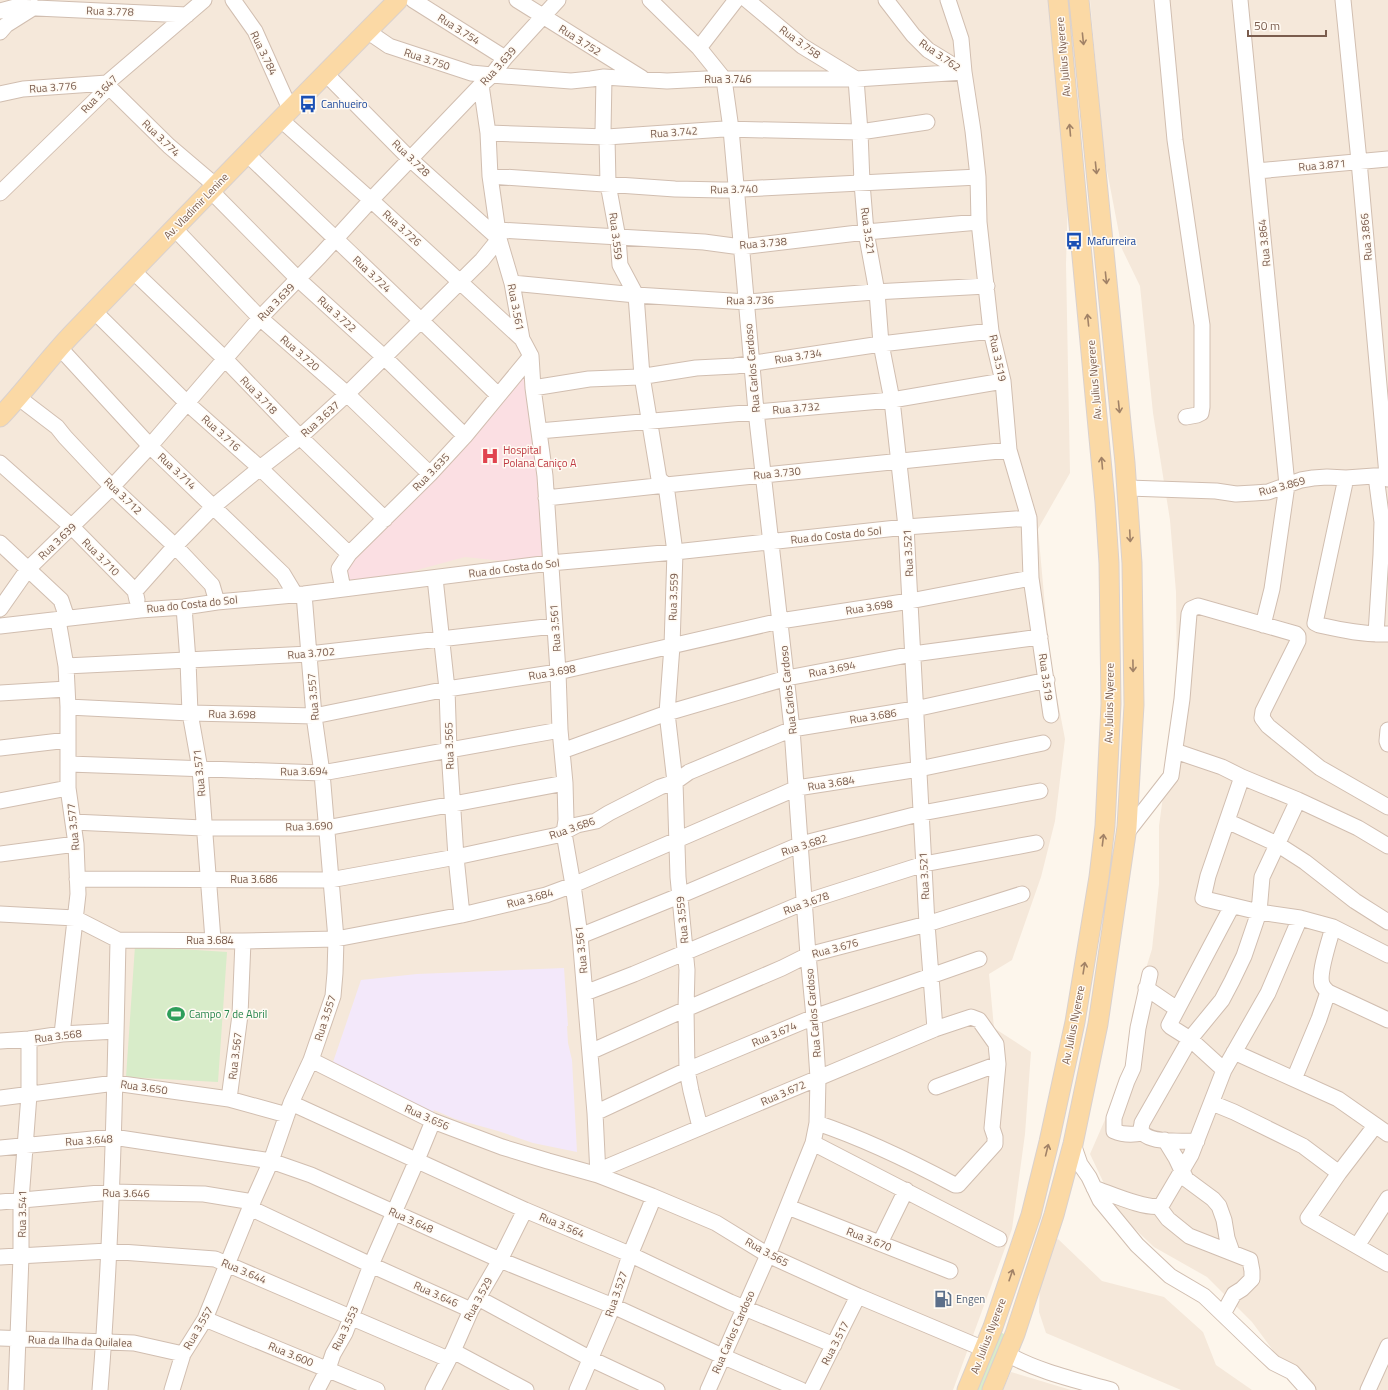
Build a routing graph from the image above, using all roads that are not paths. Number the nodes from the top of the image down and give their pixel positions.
1 (204, 0) edge
2 (233, 0) edge
3 (398, 0) edge
4 (413, 0) edge
5 (517, 0) edge
6 (558, 0) edge
7 (650, 0) edge
8 (736, 0) edge
9 (747, 0) edge
10 (886, 0) edge
11 (948, 0) edge
12 (1162, 0) edge
13 (1240, 0) edge
14 (1343, 0) edge
15 (34, 4) edge
16 (1080, 8) edge
17 (1059, 9) edge
18 (0, 11) edge
19 (187, 15) junction
20 (542, 16) junction
21 (367, 31) junction
22 (0, 32) edge
23 (699, 48) junction
24 (505, 58) junction
25 (964, 72) junction
26 (326, 74) junction
27 (604, 77) junction
28 (643, 79) junction
29 (724, 79) junction
30 (856, 79) junction
31 (487, 80) junction
32 (108, 85) junction
33 (0, 94) edge
34 (285, 114) junction
35 (927, 122) dead end
36 (731, 129) junction
37 (860, 132) junction
38 (488, 133) junction
39 (607, 137) junction
40 (246, 153) junction
41 (410, 158) junction
42 (1388, 159) edge
43 (1359, 161) junction
44 (1257, 171) junction
45 (490, 176) junction
46 (978, 177) junction
47 (862, 183) junction
48 (608, 184) junction
49 (213, 188) junction
50 (736, 190) junction
51 (0, 193) edge
52 (371, 200) junction
53 (979, 222) junction
54 (174, 228) junction
55 (866, 232) junction
56 (498, 234) junction
57 (618, 238) junction
58 (335, 240) junction
59 (741, 247) junction
60 (133, 271) junction
61 (298, 279) junction
62 (460, 281) junction
63 (512, 283) junction
64 (987, 286) junction
65 (877, 292) junction
66 (636, 295) junction
67 (747, 302) junction
68 (94, 311) junction
69 (260, 318) junction
70 (422, 321) junction
71 (991, 331) junction
72 (522, 339) junction
73 (881, 344) junction
74 (59, 347) junction
75 (531, 356) junction
76 (384, 357) junction
77 (224, 358) junction
78 (752, 363) junction
79 (642, 376) junction
80 (1003, 381) junction
81 (533, 388) junction
82 (347, 394) junction
83 (498, 395) junction
84 (19, 398) junction
85 (892, 400) junction
86 (188, 403) junction
87 (756, 411) junction
88 (0, 417) edge
89 (1186, 417) dead end
90 (649, 422) junction
91 (539, 431) junction
92 (465, 436) junction
93 (300, 437) junction
94 (150, 446) junction
95 (1009, 450) junction
96 (898, 461) junction
97 (0, 463) edge
98 (260, 468) junction
99 (430, 474) junction
100 (763, 474) junction
101 (1385, 476) edge
102 (1346, 478) junction
103 (666, 485) junction
104 (1287, 485) junction
105 (112, 487) junction
106 (1128, 488) junction
107 (546, 498) junction
108 (214, 506) junction
109 (1029, 518) junction
110 (385, 519) junction
111 (72, 527) junction
112 (906, 527) junction
113 (771, 542) junction
114 (0, 543) edge
115 (175, 546) junction
116 (674, 552) junction
117 (348, 554) junction
118 (550, 563) junction
119 (28, 569) junction
120 (435, 578) junction
121 (1031, 578) junction
122 (343, 589) junction
123 (134, 591) junction
124 (300, 594) junction
125 (910, 601) junction
126 (218, 602) junction
127 (184, 607) junction
128 (0, 609) edge
129 (140, 610) junction
130 (63, 619) junction
131 (780, 621) junction
132 (1263, 625) junction
133 (0, 626) edge
134 (554, 626) junction
135 (1382, 634) edge
136 (1040, 637) junction
137 (442, 639) junction
138 (672, 646) junction
139 (309, 654) junction
140 (913, 654) junction
141 (188, 661) junction
142 (66, 666) junction
143 (558, 672) junction
144 (787, 678) junction
145 (1047, 680) junction
146 (67, 689) junction
147 (447, 689) junction
148 (0, 693) edge
149 (68, 707) junction
150 (915, 709) junction
151 (667, 712) junction
152 (190, 713) junction
153 (1051, 715) dead end
154 (314, 716) junction
155 (792, 729) junction
156 (560, 730) junction
157 (1388, 730) edge
158 (68, 740) junction
159 (1043, 743) dead end
160 (1388, 744) edge
161 (0, 748) edge
162 (448, 750) junction
163 (562, 751) junction
164 (1175, 751) junction
165 (69, 764) junction
166 (200, 769) junction
167 (919, 769) junction
168 (322, 773) junction
169 (1242, 777) junction
170 (675, 782) junction
171 (565, 783) junction
172 (68, 788) junction
173 (797, 788) junction
174 (1040, 791) dead end
175 (1298, 800) junction
176 (0, 801) edge
177 (452, 804) junction
178 (1388, 807) edge
179 (922, 813) junction
180 (1227, 821) junction
181 (74, 822) junction
182 (203, 828) junction
183 (326, 828) junction
184 (564, 832) junction
185 (1125, 835) junction
186 (676, 840) junction
187 (1036, 843) dead end
188 (76, 844) junction
189 (801, 844) junction
190 (1277, 844) junction
191 (1388, 846) edge
192 (0, 854) edge
193 (456, 857) junction
194 (924, 864) junction
195 (77, 879) junction
196 (207, 879) junction
197 (330, 880) junction
198 (573, 885) junction
199 (1022, 894) dead end
200 (679, 896) junction
201 (805, 902) junction
202 (1232, 906) junction
203 (1259, 912) junction
204 (0, 914) edge
205 (462, 915) junction
206 (75, 918) junction
207 (1300, 918) junction
208 (1388, 922) edge
209 (927, 924) junction
210 (1332, 927) junction
211 (580, 936) junction
212 (336, 939) junction
213 (118, 940) junction
214 (213, 940) junction
215 (243, 941) junction
216 (686, 953) junction
217 (808, 955) junction
218 (1388, 955) edge
219 (980, 959) dead end
220 (931, 976) junction
221 (585, 992) junction
222 (1328, 992) junction
223 (686, 1009) junction
224 (1177, 1009) junction
225 (814, 1017) junction
226 (1388, 1020) edge
227 (935, 1028) junction
228 (116, 1030) junction
229 (62, 1034) junction
230 (29, 1039) junction
231 (1190, 1039) junction
232 (0, 1041) edge
233 (590, 1052) junction
234 (1234, 1052) junction
235 (311, 1060) junction
236 (998, 1064) junction
237 (687, 1070) junction
238 (1224, 1070) junction
239 (818, 1078) junction
240 (1294, 1079) junction
241 (116, 1083) junction
242 (936, 1087) dead end
243 (29, 1095) junction
244 (0, 1098) edge
245 (229, 1099) junction
246 (1212, 1103) junction
247 (289, 1109) junction
248 (595, 1113) junction
249 (433, 1120) junction
250 (817, 1123) junction
251 (1375, 1126) junction
252 (700, 1127) junction
253 (1143, 1133) junction
254 (1388, 1134) edge
255 (113, 1137) junction
256 (1165, 1140) junction
257 (1197, 1141) junction
258 (813, 1143) junction
259 (1073, 1144) junction
260 (25, 1145) junction
261 (0, 1148) edge
262 (272, 1160) junction
263 (417, 1160) junction
264 (548, 1161) joint
265 (1182, 1171) junction
266 (1339, 1173) junction
267 (598, 1175) junction
268 (1094, 1188) junction
269 (906, 1190) junction
270 (111, 1192) junction
271 (654, 1197) junction
272 (1388, 1198) edge
273 (21, 1200) junction
274 (0, 1202) edge
275 (251, 1205) junction
276 (788, 1207) junction
277 (1159, 1207) junction
278 (524, 1210) junction
279 (394, 1212) junction
280 (999, 1240) dead end
281 (880, 1243) junction
282 (1358, 1246) junction
283 (108, 1251) junction
284 (1232, 1252) junction
285 (630, 1254) junction
286 (768, 1255) junction
287 (22, 1256) junction
288 (0, 1257) edge
289 (500, 1260) junction
290 (228, 1264) junction
291 (1388, 1264) edge
292 (371, 1265) junction
293 (950, 1271) dead end
294 (858, 1296) junction
295 (475, 1304) junction
296 (613, 1306) junction
297 (744, 1307) junction
298 (1223, 1314) junction
299 (351, 1317) junction
300 (205, 1319) junction
301 (994, 1327) junction
302 (1015, 1334) junction
303 (0, 1338) edge
304 (17, 1338) junction
305 (104, 1342) junction
306 (834, 1345) junction
307 (1388, 1346) edge
308 (984, 1349) junction
309 (183, 1354) junction
310 (1007, 1354) junction
311 (451, 1355) junction
312 (722, 1356) junction
313 (591, 1359) junction
314 (328, 1369) junction
315 (16, 1390) edge
316 (100, 1390) edge
317 (172, 1390) edge
318 (317, 1390) edge
319 (377, 1390) edge
320 (433, 1390) edge
321 (526, 1390) edge
322 (577, 1390) edge
323 (657, 1390) edge
324 (708, 1390) edge
325 (801, 1390) edge
326 (811, 1390) edge
327 (967, 1390) edge
328 (992, 1390) edge
329 (1111, 1390) edge
330 (1308, 1390) edge
331 (1368, 1390) edge

1 - 19 street, Rua 3.647
2 - 34 street, Rua 3.784
3 - 21 main road, Av. Vladimir Lenine
4 - 24 street, Rua 3.754
5 - 20 street, Rua 3.752
6 - 20 street, Rua 3.639
7 - 23 street
8 - 23 street
9 - 30 street, Rua 3.758
10 - 25 street, Rua 3.762
11 - 25 street, Rua 3.519
12 - 89 street
13 - 44 street, Rua 3.864
14 - 43 street, Rua 3.866
15 - 18 street, Rua 3.778
15 - 19 street, Rua 3.778
15 - 22 street
16 - 17 main road
16 -> 106 main road, Av. Julius Nyerere
301 -> 17 main road, Av. Julius Nyerere
19 - 32 street, Rua 3.647
20 - 24 street, Rua 3.639
20 - 28 street, Rua 3.752
21 - 26 main road, Av. Vladimir Lenine
21 - 31 street, Rua 3.750
23 - 29 street
24 - 31 street, Rua 3.639
25 - 30 street, Rua 3.746
25 - 46 street, Rua 3.519
26 - 34 main road, Av. Vladimir Lenine
26 - 41 street, Rua 3.728
27 - 28 street, Rua 3.746
27 - 31 street, Rua 3.746
27 - 39 street, Rua 3.559
28 - 29 street, Rua 3.746
29 - 30 street, Rua 3.746
29 - 36 street, Rua Carlos Cardoso
30 - 37 street, Rua 3.521
31 - 38 street, Rua 3.561
31 - 41 street, Rua 3.639
32 - 33 street, Rua 3.776
32 - 49 street, Rua 3.774
32 - 51 street, Rua 3.647
34 - 40 main road, Av. Vladimir Lenine
34 - 52 street, Rua 3.726
35 - 37 street, Rua 3.742
36 - 37 street, Rua 3.742
36 - 39 street, Rua 3.742
36 - 50 street, Rua Carlos Cardoso
37 - 47 street, Rua 3.521
38 - 39 street, Rua 3.742
38 - 45 street, Rua 3.561
39 - 48 street, Rua 3.559
40 - 49 main road, Av. Vladimir Lenine
40 - 58 street, Rua 3.724
41 - 52 street, Rua 3.639
41 - 56 street, Rua 3.728
42 - 43 street, Rua 3.871
43 - 44 street, Rua 3.871
43 - 101 street, Rua 3.866
44 - 104 street, Rua 3.864
45 - 48 street, Rua 3.740
45 - 56 street, Rua 3.561
46 - 47 street, Rua 3.740
46 - 53 street, Rua 3.519
47 - 50 street, Rua 3.740
47 - 55 street, Rua 3.521
48 - 50 street, Rua 3.740
48 - 57 street, Rua 3.559
49 - 54 main road, Av. Vladimir Lenine
49 - 61 street, Rua 3.722
50 - 59 street, Rua Carlos Cardoso
52 - 58 street, Rua 3.639
52 - 62 street, Rua 3.726
53 - 55 street, Rua 3.738
53 - 64 street, Rua 3.519
54 - 60 main road, Av. Vladimir Lenine
54 - 69 street, Rua 3.720
55 - 59 street, Rua 3.738
55 - 65 street, Rua 3.521
56 - 57 street, Rua 3.738
56 - 62 street, Rua 3.637
56 - 63 street, Rua 3.561
57 - 59 street, Rua 3.738
57 - 66 street, Rua 3.559
58 - 61 street, Rua 3.639
58 - 70 street, Rua 3.724
59 - 67 street, Rua Carlos Cardoso
60 - 68 main road, Av. Vladimir Lenine
60 - 77 street, Rua 3.718
61 - 69 street, Rua 3.639
61 - 76 street, Rua 3.722
62 - 70 street, Rua 3.637
62 - 72 street, Rua 3.726
63 - 66 street, Rua 3.736
63 - 72 street, Rua 3.561
64 - 65 street, Rua 3.736
64 - 71 street, Rua 3.519
65 - 67 street, Rua 3.736
65 - 73 street, Rua 3.521
66 - 67 street, Rua 3.736
66 - 79 street, Rua 3.559
67 - 78 street, Rua Carlos Cardoso
68 - 74 main road, Av. Vladimir Lenine
68 - 86 street, Rua 3.716
69 - 77 street, Rua 3.639
69 - 82 street, Rua 3.720
70 - 76 street, Rua 3.637
70 - 83 street, Rua 3.724
71 - 73 street, Rua 3.734
71 - 80 street, Rua 3.519
72 - 75 street, Rua 3.561
73 - 78 street, Rua 3.734
73 - 85 street, Rua 3.521
74 - 84 main road, Av. Vladimir Lenine
74 - 94 street, Rua 3.714
75 - 81 street, Rua 3.561
75 - 83 street, Rua 3.635
76 - 82 street, Rua 3.637
76 - 92 street, Rua 3.722
77 - 86 street, Rua 3.639
77 - 93 street, Rua 3.718
78 - 79 street, Rua 3.734
78 - 87 street, Rua Carlos Cardoso
79 - 81 street, Rua 3.734
79 - 90 street, Rua 3.559
80 - 85 street, Rua 3.732
80 - 95 street, Rua 3.519
81 - 91 street, Rua 3.561
82 - 93 street, Rua 3.637
82 - 99 street, Rua 3.720
83 - 92 street, Rua 3.635
84 - 88 main road, Av. Vladimir Lenine
84 - 105 street, Rua 3.712
85 - 87 street, Rua 3.732
85 - 96 street, Rua 3.521
86 - 94 street, Rua 3.639
86 - 98 street, Rua 3.716
87 - 90 street, Rua 3.732
87 - 100 street, Rua Carlos Cardoso
90 - 91 street, Rua 3.732
90 - 103 street, Rua 3.559
91 - 107 street, Rua 3.561
92 - 99 street, Rua 3.635
93 - 98 street, Rua 3.637
93 - 110 street, Rua 3.718
94 - 105 street, Rua 3.639
94 - 108 street, Rua 3.714
95 - 96 street, Rua 3.730
95 - 109 street, Rua 3.519
96 - 100 street, Rua 3.730
96 - 112 street, Rua 3.521
97 - 111 street, Rua 3.710
98 - 108 street, Rua 3.637
98 - 117 street, Rua 3.716
99 - 110 street, Rua 3.635
100 - 103 street, Rua 3.730
100 - 113 street, Rua Carlos Cardoso
101 - 102 street, Rua 3.869
101 - 135 street, Rua 3.866
102 - 104 street, Rua 3.869
102 - 135 street
103 - 107 street, Rua 3.730
103 - 116 street, Rua 3.559
104 - 106 street, Rua 3.869
104 - 132 street, Rua 3.864
105 - 111 street, Rua 3.639
105 - 115 street, Rua 3.712
106 -> 185 main road, Av. Julius Nyerere
107 - 118 street, Rua 3.561
108 - 115 street, Rua 3.637
108 - 124 street, Rua 3.714
109 - 112 street, Rua do Costa do Sol
109 - 121 street, Rua 3.519
110 - 117 street, Rua 3.635
111 - 119 street, Rua 3.639
111 - 123 street, Rua 3.710
112 - 113 street, Rua do Costa do Sol
112 - 125 street, Rua 3.521
113 - 116 street, Rua do Costa do Sol
113 - 131 street, Rua Carlos Cardoso
114 - 119 street, Rua 3.577
115 - 123 street, Rua 3.637
115 - 126 street, Rua 3.712
116 - 118 street, Rua do Costa do Sol
116 - 138 street, Rua 3.559
117 - 122 street, Rua 3.635
118 - 120 street, Rua do Costa do Sol
118 - 134 street, Rua 3.561
119 - 128 street, Rua 3.639
119 - 130 street, Rua 3.577
120 - 122 street, Rua do Costa do Sol
120 - 137 street, Rua 3.565
121 - 125 street, Rua 3.698
121 - 136 street, Rua 3.519
122 - 124 street, Rua do Costa do Sol
123 - 129 street, Rua 3.710
124 - 126 street, Rua do Costa do Sol
124 - 139 street, Rua 3.557
125 - 131 street, Rua 3.698
125 - 140 street, Rua 3.521
126 - 127 street, Rua do Costa do Sol
127 - 129 street, Rua do Costa do Sol
127 - 141 street, Rua 3.571
129 - 130 street, Rua do Costa do Sol
130 - 133 street, Rua do Costa do Sol
130 - 142 street, Rua 3.577
131 - 138 street, Rua 3.698
131 - 144 street, Rua Carlos Cardoso
132 - 164 street
132 - 178 street
134 - 137 street, Rua 3.702
134 - 143 street, Rua 3.561
136 - 140 street, Rua 3.694
136 - 145 street, Rua 3.519
137 - 139 street, Rua 3.702
137 - 147 street, Rua 3.565
138 - 143 street, Rua 3.698
138 - 151 street, Rua 3.559
139 - 141 street, Rua 3.702
139 - 154 street, Rua 3.557
140 - 144 street, Rua 3.694
140 - 150 street, Rua 3.521
141 - 142 street, Rua 3.702
141 - 152 street, Rua 3.571
142 - 146 street, Rua 3.577
143 - 147 street, Rua 3.698
143 - 156 street, Rua 3.561
144 - 151 street, Rua 3.694
144 - 155 street, Rua Carlos Cardoso
145 - 150 street, Rua 3.686
145 - 153 street, Rua 3.519
146 - 148 street
146 - 149 street, Rua 3.577
147 - 154 street, Rua 3.698
147 - 162 street, Rua 3.565
149 - 152 street, Rua 3.698
149 - 158 street, Rua 3.577
150 - 155 street, Rua 3.686
150 - 167 street, Rua 3.521
151 - 163 street, Rua 3.694
151 - 170 street, Rua 3.559
152 - 154 street, Rua 3.698
152 - 166 street, Rua 3.571
154 - 168 street, Rua 3.557
155 - 170 street, Rua 3.686
155 - 173 street, Rua Carlos Cardoso
156 - 162 street, Rua 3.694
156 - 163 street, Rua 3.561
157 - 160 street
158 - 161 street
158 - 165 street, Rua 3.577
159 - 167 street, Rua 3.684
162 - 168 street, Rua 3.694
162 - 177 street, Rua 3.565
163 - 171 street, Rua 3.561
164 - 169 street
164 - 185 street
165 - 166 street, Rua 3.694
165 - 172 street, Rua 3.577
166 - 168 street, Rua 3.694
166 - 182 street, Rua 3.571
167 - 173 street, Rua 3.684
167 - 179 street, Rua 3.521
168 - 183 street, Rua 3.557
169 - 175 street
169 - 180 street
170 - 184 street, Rua 3.686
170 - 186 street, Rua 3.559
171 - 177 street, Rua 3.690
171 - 184 street, Rua 3.561
172 - 176 street
172 - 181 street, Rua 3.577
173 - 186 street, Rua 3.684
173 - 189 street, Rua Carlos Cardoso
174 - 179 street, Rua 3.682
175 - 190 street
175 - 191 street
177 - 183 street, Rua 3.690
177 - 193 street, Rua 3.565
179 - 189 street, Rua 3.682
179 - 194 street, Rua 3.521
180 - 190 street
180 - 202 street
181 - 182 street, Rua 3.690
181 - 188 street, Rua 3.577
182 - 183 street, Rua 3.690
182 - 196 street, Rua 3.571
183 - 197 street, Rua 3.557
184 - 193 street, Rua 3.686
184 - 198 street, Rua 3.561
185 - 259 main road, Av. Julius Nyerere
186 - 198 street, Rua 3.684
186 - 200 street, Rua 3.559
187 - 194 street, Rua 3.678
188 - 192 street
188 - 195 street, Rua 3.577
189 - 200 street, Rua 3.682
189 - 201 street, Rua Carlos Cardoso
190 - 203 street
190 - 208 street
193 - 197 street, Rua 3.686
193 - 205 street, Rua 3.565
194 - 201 street, Rua 3.678
194 - 209 street, Rua 3.521
195 - 196 street, Rua 3.686
195 - 206 street, Rua 3.577
196 - 197 street, Rua 3.686
196 - 214 street, Rua 3.571
197 - 212 street, Rua 3.557
198 - 205 street, Rua 3.684
198 - 211 street, Rua 3.561
199 - 209 street, Rua 3.676
200 - 211 street, Rua 3.682
200 - 216 street, Rua 3.559
201 - 216 street, Rua 3.678
201 - 217 street, Rua Carlos Cardoso
202 - 203 street
202 - 224 street
203 - 207 street
203 - 231 street
204 - 206 street, Rua 3.684
205 - 212 street, Rua 3.684
206 - 213 street, Rua 3.684
206 - 229 street, Rua 3.577
207 - 210 street
207 - 234 street
209 - 217 street, Rua 3.676
209 - 220 street, Rua 3.521
210 - 218 street
210 - 222 street
211 - 221 street, Rua 3.561
212 - 215 street, Rua 3.684
212 - 235 street, Rua 3.557
213 - 214 street, Rua 3.684
213 - 228 street
214 - 215 street, Rua 3.684
215 - 245 street, Rua 3.567
216 - 221 street, Rua 3.678
216 - 223 street, Rua 3.559
217 - 223 street, Rua 3.676
217 - 225 street, Rua Carlos Cardoso
219 - 220 street, Rua 3.674
220 - 225 street, Rua 3.674
220 - 227 street, Rua 3.521
221 - 233 street, Rua 3.561
222 - 226 street
222 - 240 street
223 - 233 street, Rua 3.676
223 - 237 street, Rua 3.559
224 - 231 street
224 - 253 street
225 - 237 street, Rua 3.674
225 - 239 street, Rua Carlos Cardoso
227 - 236 street, Rua 3.672
227 - 239 street, Rua 3.672
228 - 229 street, Rua 3.568
228 - 241 street
229 - 230 street, Rua 3.568
230 - 232 street, Rua 3.568
230 - 243 street, Rua 3.541
231 - 238 street
231 - 253 street
233 - 248 street, Rua 3.561
234 - 238 street
234 - 240 street
235 - 247 street, Rua 3.557
235 - 249 street, Rua 3.656
236 - 242 street
236 - 250 street
237 - 248 street, Rua 3.674
237 - 252 street, Rua 3.559
238 - 246 street
239 - 250 street, Rua Carlos Cardoso
239 - 252 street, Rua 3.672
240 - 251 street
241 - 243 street, Rua 3.650
241 - 245 street, Rua 3.650
241 - 255 street
243 - 244 street, Rua 3.650
243 - 260 street, Rua 3.541
245 - 247 street, Rua 3.650
246 - 257 street
246 - 266 street
247 - 262 street, Rua 3.557
247 - 263 street, Rua 3.564
248 - 267 street, Rua 3.561
249 - 263 street, Rua 3.553
249 - 264 street, Rua 3.656
250 - 258 street, Rua Carlos Cardoso
251 - 254 street
251 - 266 street
252 - 267 street, Rua 3.672
253 - 256 street
255 - 260 street, Rua 3.648
255 - 262 street, Rua 3.648
255 - 270 street
256 - 257 street
256 - 265 street
257 - 265 street
258 - 269 street
258 - 276 street, Rua Carlos Cardoso
259 - 268 street
259 - 302 main road, Av. Julius Nyerere
260 - 261 street, Rua 3.648
260 - 273 street, Rua 3.541
262 - 275 street, Rua 3.557
262 - 279 street, Rua 3.648
263 - 278 street, Rua 3.564
263 - 279 street, Rua 3.553
264 - 267 street, Rua 3.565
265 - 277 street
265 - 284 street
266 - 282 street
267 - 271 street, Rua 3.565
268 - 277 street
268 - 298 street
269 - 280 street
269 - 281 street
270 - 273 street, Rua 3.646
270 - 275 street, Rua 3.646
270 - 283 street
271 - 285 street, Rua 3.527
271 - 286 street, Rua 3.565
272 - 282 street
273 - 274 street, Rua 3.646
273 - 287 street, Rua 3.541
275 - 290 street, Rua 3.557
275 - 292 street, Rua 3.646
276 - 281 street, Rua 3.670
276 - 286 street, Rua Carlos Cardoso
277 - 284 street
278 - 285 street, Rua 3.564
278 - 289 street, Rua 3.529
279 - 289 street, Rua 3.648
279 - 292 street, Rua 3.553
281 - 293 street, Rua 3.670
282 - 291 street
283 - 287 street, Rua 3.644
283 - 290 street, Rua 3.644
283 - 305 street
284 - 298 street
285 - 296 street, Rua 3.527
285 - 297 street, Rua 3.564
286 - 294 street, Rua 3.565
286 - 297 street, Rua Carlos Cardoso
287 - 288 street, Rua 3.644
287 - 304 street, Rua 3.541
289 - 295 street, Rua 3.529
289 - 296 street, Rua 3.648
290 - 299 street, Rua 3.644
290 - 300 street, Rua 3.557
292 - 295 street, Rua 3.646
292 - 299 street, Rua 3.553
294 - 306 street, Rua 3.517
294 - 308 street, Rua 3.565
295 - 311 street, Rua 3.529
295 - 313 street, Rua 3.646
296 - 312 street, Rua 3.648
296 - 313 street, Rua 3.527
297 - 306 street, Rua 3.564
297 - 312 street, Rua Carlos Cardoso
298 - 330 street
299 - 311 street, Rua 3.644
299 - 314 street, Rua 3.553
300 - 309 street, Rua 3.557
300 - 314 street, Rua 3.600
301 - 302 main road
301 - 308 main road, Av. Julius Nyerere
302 - 310 main road, Av. Julius Nyerere
303 - 304 street, Rua da Ilha da Quilalea
304 - 305 street, Rua da Ilha da Quilalea
304 - 315 street, Rua 3.541
305 - 309 street, Rua da Ilha da Quilalea
305 - 316 street
306 - 326 street, Rua 3.517
307 - 331 street
308 - 327 main road, Av. Julius Nyerere
309 - 317 street, Rua 3.557
310 - 328 main road, Av. Julius Nyerere
310 - 329 street
311 - 320 street, Rua 3.529
311 - 321 street, Rua 3.644
312 - 324 street, Rua Carlos Cardoso
312 - 325 street, Rua 3.648
313 - 322 street, Rua 3.527
313 - 323 street, Rua 3.646
314 - 318 street, Rua 3.553
314 - 319 street, Rua 3.600

